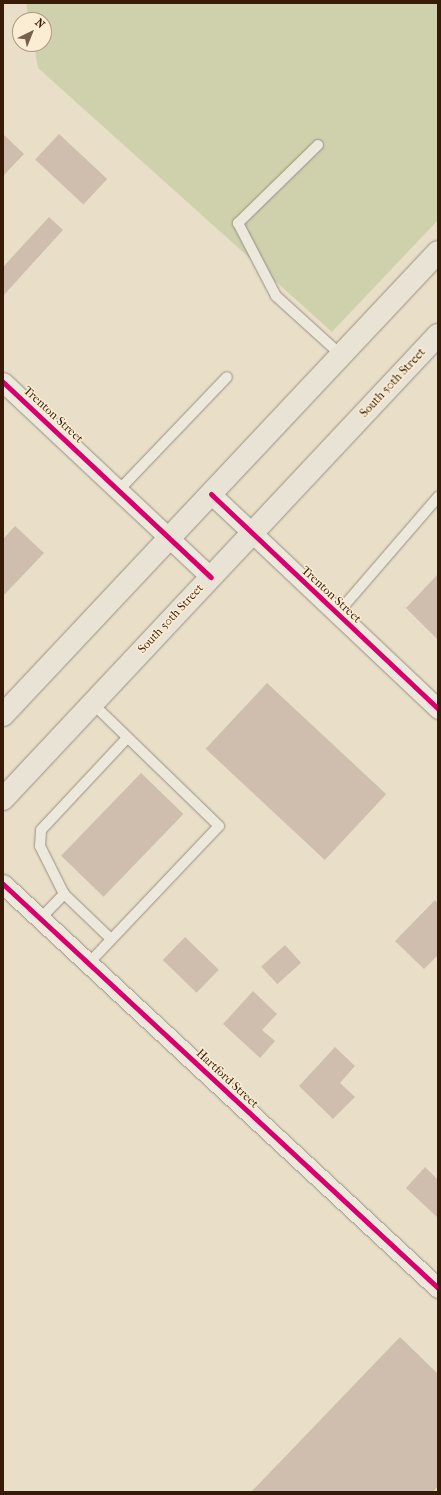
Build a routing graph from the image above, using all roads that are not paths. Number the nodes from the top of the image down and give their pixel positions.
1 (318, 145) dead end
2 (438, 252) edge
3 (438, 335) edge
4 (341, 355) junction
5 (227, 377) dead end
6 (3, 382) edge
7 (118, 490) junction
8 (211, 494) junction
9 (438, 497) edge
10 (252, 534) junction
11 (169, 538) junction
12 (211, 577) junction
13 (337, 614) junction
14 (92, 704) junction
15 (438, 709) edge
16 (3, 715) edge
17 (127, 738) junction
18 (3, 799) edge
19 (3, 884) edge
20 (64, 894) junction
21 (40, 919) junction
22 (111, 939) junction
23 (88, 964) junction
24 (438, 1288) edge

1 - 4 lane
2 - 4 main road
3 - 10 main road, South 50th Street
4 - 8 main road
5 - 7 lane
6 - 7 street, Trenton Street
7 - 11 street, Trenton Street
8 - 10 street, Trenton Street
8 - 11 main road
9 - 13 lane
10 - 12 main road, South 50th Street
10 - 13 street, Trenton Street
11 - 12 street, Trenton Street
11 - 16 main road
12 - 14 main road, South 50th Street
13 - 15 street, Trenton Street
14 - 17 lane
14 - 18 main road, South 50th Street
17 - 20 lane
17 - 22 lane
19 - 21 street, Hartford Street
20 - 21 lane
20 - 22 lane
21 - 23 street, Hartford Street
22 - 23 lane
23 - 24 street, Hartford Street

